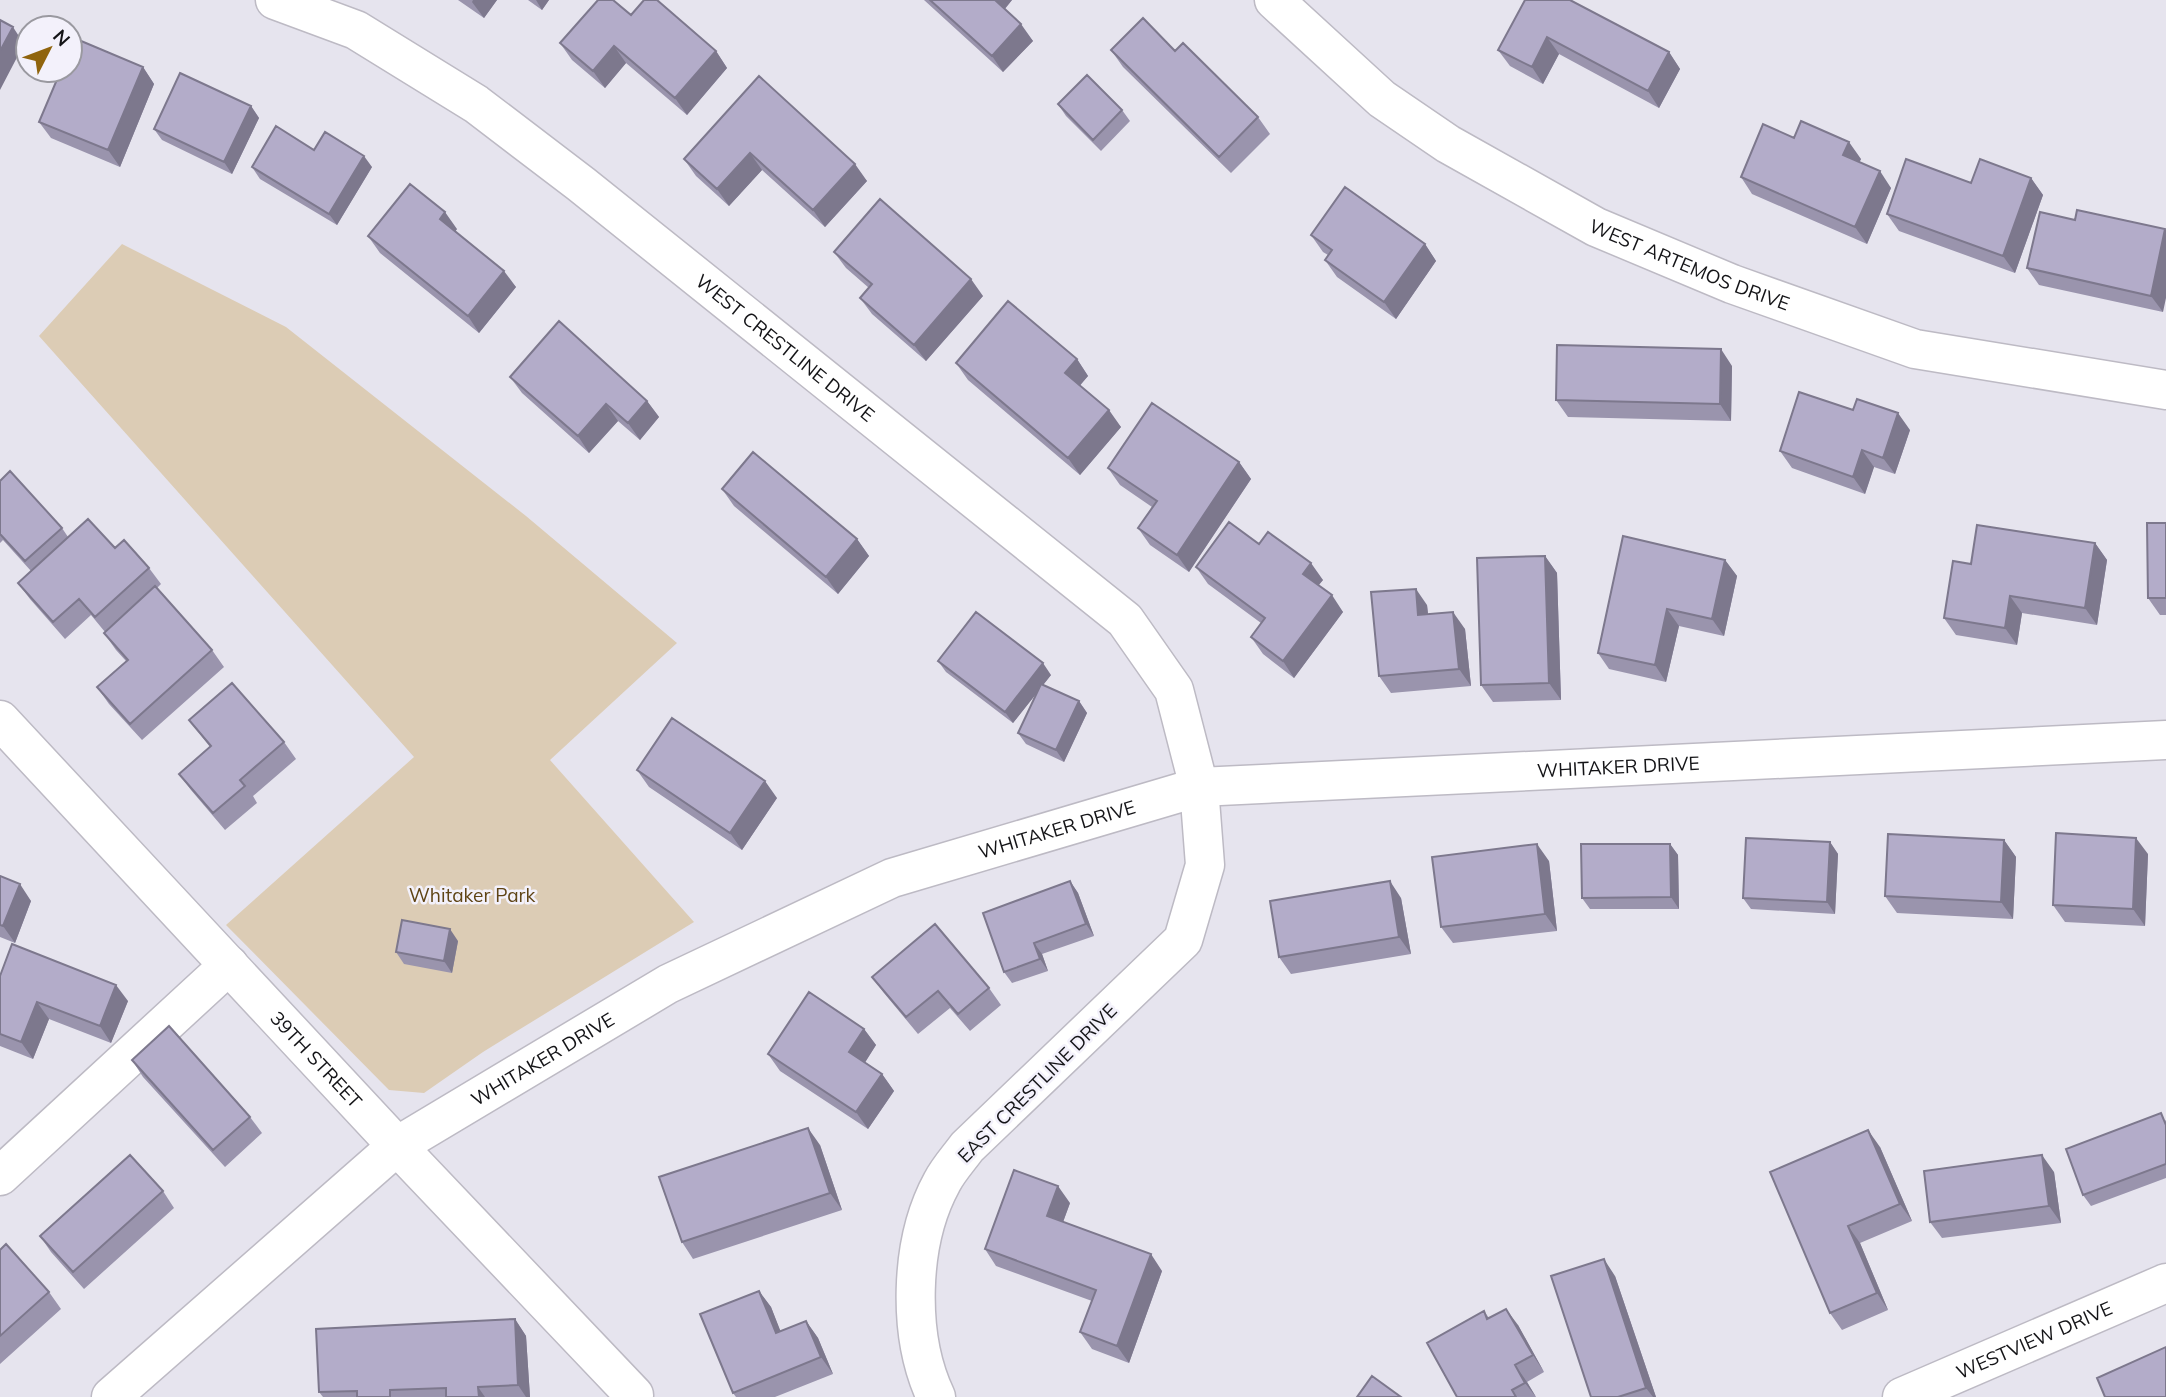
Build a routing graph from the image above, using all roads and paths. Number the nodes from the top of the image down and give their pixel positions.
1 (275, 0) edge
2 (1278, 2) edge
3 (2166, 390) edge
4 (0, 720) edge
5 (2166, 740) edge
6 (1199, 788) junction
7 (229, 965) junction
8 (397, 1146) junction
9 (0, 1176) edge
10 (2166, 1283) edge
11 (633, 1396) edge
12 (111, 1397) edge
13 (936, 1397) edge
14 (1902, 1397) edge

1 - 6 street, WEST CRESTLINE DRIVE
2 - 3 street, WEST ARTEMOS DRIVE
4 - 7 street, 39TH STREET
5 - 6 street, WHITAKER DRIVE
6 - 8 street, WHITAKER DRIVE
6 - 13 street, EAST CRESTLINE DRIVE
7 - 8 street, 39TH STREET
7 - 9 street
8 - 11 street, 39TH STREET
8 - 12 street, WHITAKER DRIVE
10 - 14 street, WESTVIEW DRIVE

